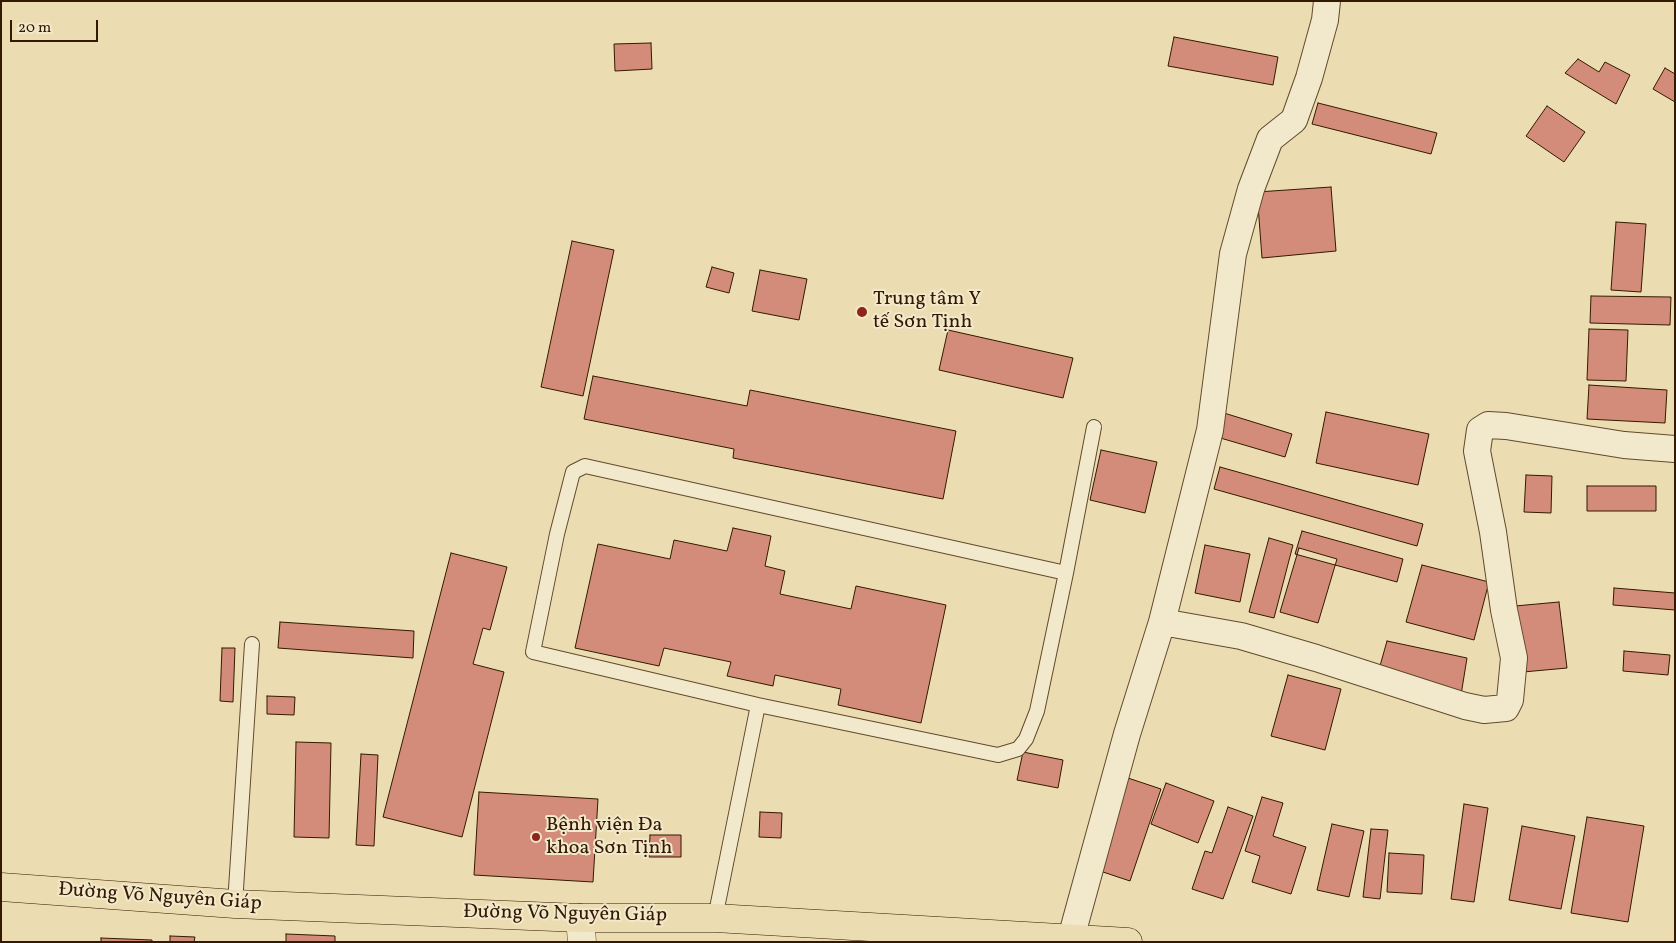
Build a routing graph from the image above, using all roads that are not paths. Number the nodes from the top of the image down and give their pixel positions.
1 (1327, 1) edge
2 (1094, 427) dead end
3 (1675, 449) edge
4 (1066, 573) junction
5 (1162, 622) junction
6 (252, 644) dead end
7 (758, 705) junction
8 (1, 888) edge
9 (235, 904) junction
10 (715, 918) junction
11 (581, 930) edge
12 (1072, 938) junction
13 (1128, 942) edge

1 - 5 street
2 - 4 lane
3 - 5 street
4 - 7 lane
4 - 7 lane
5 - 12 street
6 - 9 lane
7 - 10 lane
8 - 9 main road, Đường Võ Nguyên Giáp
9 - 11 main road, Đường Võ Nguyên Giáp
10 - 11 main road, Đường Võ Nguyên Giáp
10 - 12 main road, Đường Võ Nguyên Giáp
12 - 13 main road, Đường Võ Nguyên Giáp

